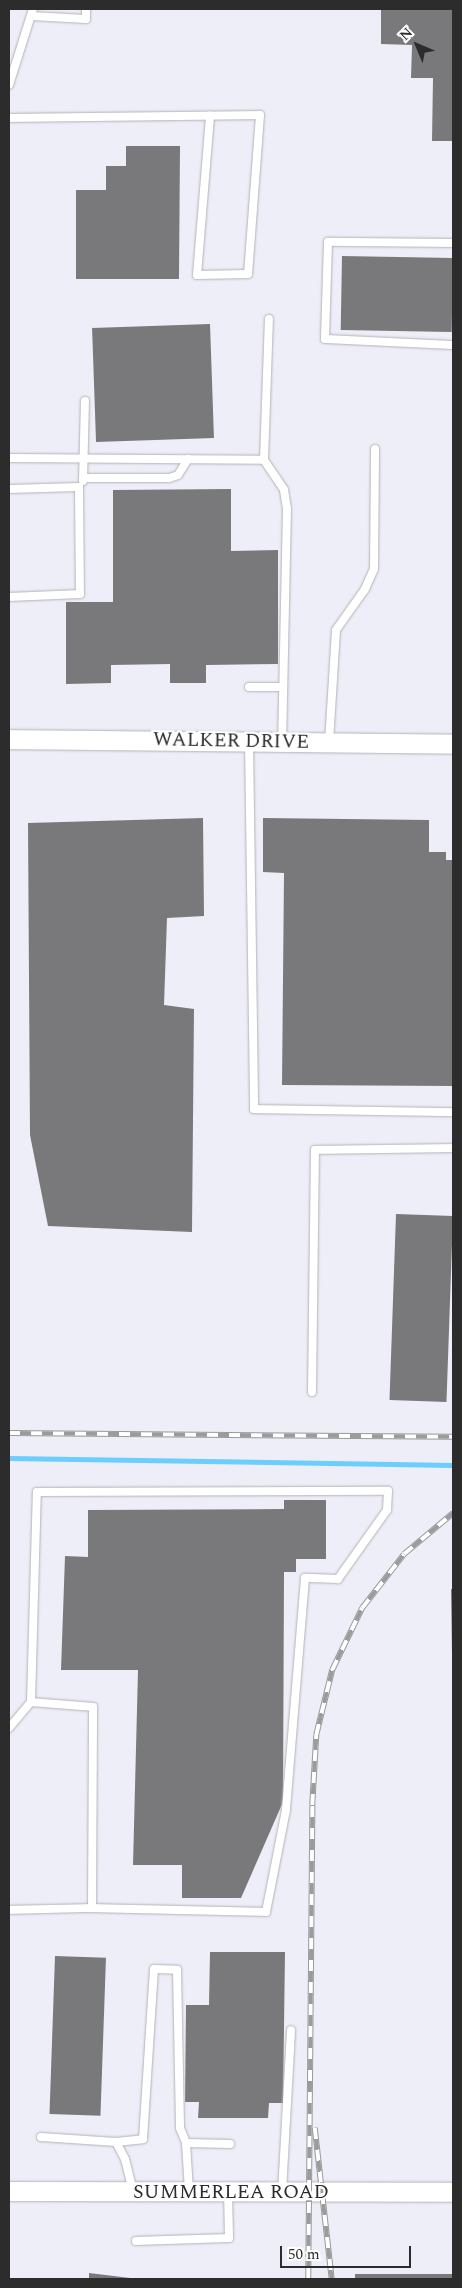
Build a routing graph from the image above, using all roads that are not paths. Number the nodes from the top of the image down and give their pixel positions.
1 (86, 9) edge
2 (32, 12) edge
3 (9, 85) edge
4 (210, 116) junction
5 (9, 118) edge
6 (453, 243) edge
7 (269, 320) dead end
8 (453, 345) edge
9 (85, 401) dead end
10 (375, 449) dead end
11 (9, 458) edge
12 (86, 458) junction
13 (188, 459) junction
14 (264, 460) junction
15 (85, 478) junction
16 (79, 487) junction
17 (9, 489) edge
18 (9, 597) edge
19 (248, 687) dead end
20 (283, 687) junction
21 (9, 739) edge
22 (249, 741) junction
23 (282, 742) junction
24 (329, 742) junction
25 (453, 744) edge
26 (453, 1112) edge
27 (453, 1148) edge
28 (312, 1392) dead end
29 (30, 1702) junction
30 (9, 1728) edge
31 (92, 1908) junction
32 (9, 1910) edge
33 (291, 2030) dead end
34 (41, 2137) dead end
35 (116, 2142) junction
36 (186, 2143) junction
37 (230, 2144) dead end
38 (9, 2191) edge
39 (133, 2192) junction
40 (189, 2192) junction
41 (228, 2192) junction
42 (282, 2192) junction
43 (453, 2192) edge
44 (136, 2241) dead end

1 - 2 lane
2 - 3 lane
4 - 4 lane
4 - 5 lane
6 - 8 lane
7 - 14 lane
9 - 12 lane
10 - 24 lane
11 - 12 lane
12 - 13 lane
12 - 15 lane
13 - 14 lane
13 - 15 lane
14 - 20 lane
15 - 16 lane
16 - 17 lane
16 - 18 lane
19 - 20 lane
20 - 23 lane
21 - 22 street, WALKER DRIVE
22 - 23 street, WALKER DRIVE
22 - 26 lane
23 - 24 street, WALKER DRIVE
24 - 25 street, WALKER DRIVE
27 - 28 lane
29 - 30 lane
29 - 31 lane
29 - 31 lane
31 - 32 lane
33 - 42 lane
34 - 35 lane
35 - 36 lane
35 - 39 lane
36 - 37 lane
36 - 40 lane
38 - 39 street, SUMMERLEA ROAD
39 - 40 street, SUMMERLEA ROAD
40 - 41 street, SUMMERLEA ROAD
41 - 42 street, SUMMERLEA ROAD
41 - 44 lane
42 - 43 street, SUMMERLEA ROAD

